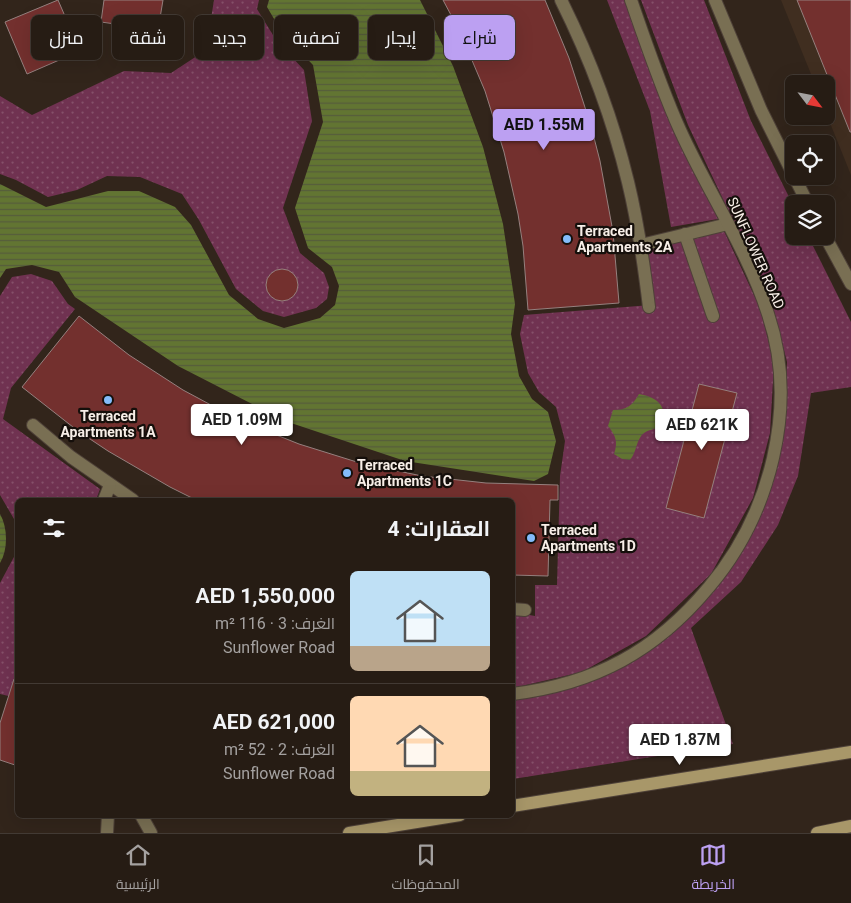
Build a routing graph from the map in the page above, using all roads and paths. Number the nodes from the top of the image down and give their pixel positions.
1 (561, 0) edge
2 (630, 0) edge
3 (715, 0) edge
4 (804, 195) edge
5 (728, 224) junction
6 (684, 234) junction
7 (641, 245) junction
8 (830, 245) edge
9 (851, 284) edge
10 (649, 306) dead end
11 (713, 316) dead end
12 (33, 426) dead end
13 (110, 485) junction
14 (105, 498) edge
15 (125, 498) edge
16 (515, 694) edge
17 (851, 752) edge
18 (515, 806) edge
19 (108, 818) edge
20 (142, 818) edge
21 (441, 818) edge
22 (851, 826) edge
23 (107, 833) edge
24 (151, 833) edge
25 (348, 833) edge
26 (817, 833) edge

1 - 7 street
2 - 5 street, SUNFLOWER ROAD
3 - 4 street
5 - 6 street
5 - 16 street, SUNFLOWER ROAD
6 - 7 street
6 - 11 street
7 - 10 street
8 - 9 street
12 - 13 street
13 - 14 street
13 - 15 street
17 - 18 street
19 - 23 street
20 - 24 street
21 - 25 street
22 - 26 street

